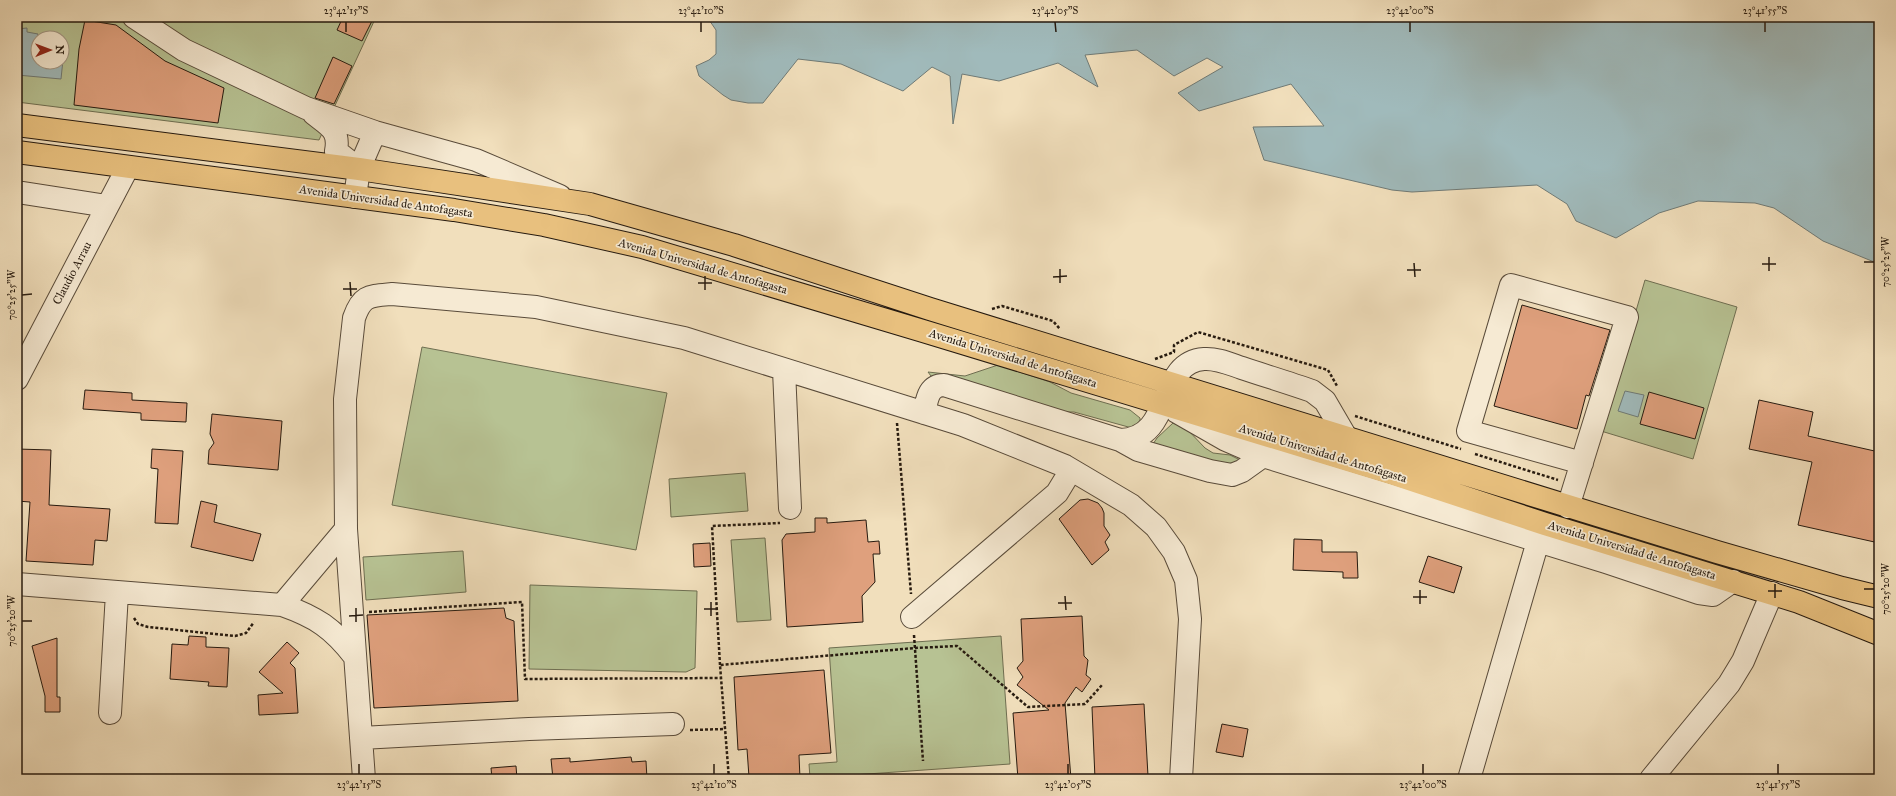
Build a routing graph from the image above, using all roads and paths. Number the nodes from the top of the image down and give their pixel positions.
1 (134, 17) edge
2 (306, 108) junction
3 (17, 125) edge
4 (375, 132) junction
5 (17, 152) edge
6 (128, 167) junction
7 (359, 169) junction
8 (17, 192) edge
9 (355, 197) junction
10 (570, 200) junction
11 (107, 206) junction
12 (24, 350) edge
13 (784, 370) junction
14 (17, 379) edge
15 (1171, 383) junction
16 (895, 403) junction
17 (1164, 404) junction
18 (924, 413) junction
19 (1346, 437) junction
20 (1120, 440) junction
21 (1263, 456) junction
22 (1582, 463) junction
23 (1071, 470) junction
24 (1568, 507) junction
25 (790, 508) joint
26 (346, 529) junction
27 (1538, 541) junction
28 (1733, 581) junction
29 (17, 584) edge
30 (1772, 593) junction
31 (1879, 597) edge
32 (282, 605) junction
33 (116, 607) junction
34 (352, 613) junction
35 (912, 617) junction
36 (256, 618) dead end
37 (1879, 634) edge
38 (915, 648) junction
39 (355, 657) junction
40 (720, 665) junction
41 (721, 678) junction
42 (1102, 686) dead end
43 (110, 709) dead end
44 (673, 724) dead end
45 (361, 738) junction
46 (923, 761) dead end
47 (364, 779) edge
48 (729, 779) edge
49 (1181, 779) edge
50 (1469, 779) edge
51 (1651, 779) edge

1 - 2 street
2 - 4 street
2 - 7 street
3 - 7 main road, Avenida Universidad de Antofagasta
4 - 7 street
4 - 10 street
5 - 6 main road, Avenida Universidad de Antofagasta
6 - 9 main road, Avenida Universidad de Antofagasta
6 - 11 street, Claudio Arrau
7 - 9 street
7 - 10 main road, Avenida Universidad de Antofagasta
8 - 11 street
9 - 17 main road, Avenida Universidad de Antofagasta
10 - 15 main road, Avenida Universidad de Antofagasta
11 - 12 street, Claudio Arrau
12 - 14 street, Claudio Arrau
13 - 16 street
13 - 25 street
13 - 26 street
15 - 17 street
15 - 19 main road, Avenida Universidad de Antofagasta
15 - 19 street
16 - 18 street
16 - 35 path
17 - 20 street
17 - 21 street
17 - 28 main road, Avenida Universidad de Antofagasta
18 - 20 street
18 - 23 street
19 - 24 main road, Avenida Universidad de Antofagasta
20 - 21 street
21 - 27 street
22 - 22 street
22 - 24 street
23 - 35 street
23 - 49 street
24 - 31 main road, Avenida Universidad de Antofagasta
25 - 40 path
26 - 32 street
26 - 34 street
27 - 28 street
27 - 50 street
28 - 30 main road, Avenida Universidad de Antofagasta
29 - 33 street
30 - 37 main road, Avenida Universidad de Antofagasta
30 - 51 street
32 - 33 street
32 - 39 street
33 - 36 path
33 - 43 street
34 - 39 street
34 - 41 path
35 - 38 path
38 - 40 path
38 - 42 path
38 - 46 path
39 - 45 street
40 - 41 path
41 - 48 path
44 - 45 street
45 - 47 street

